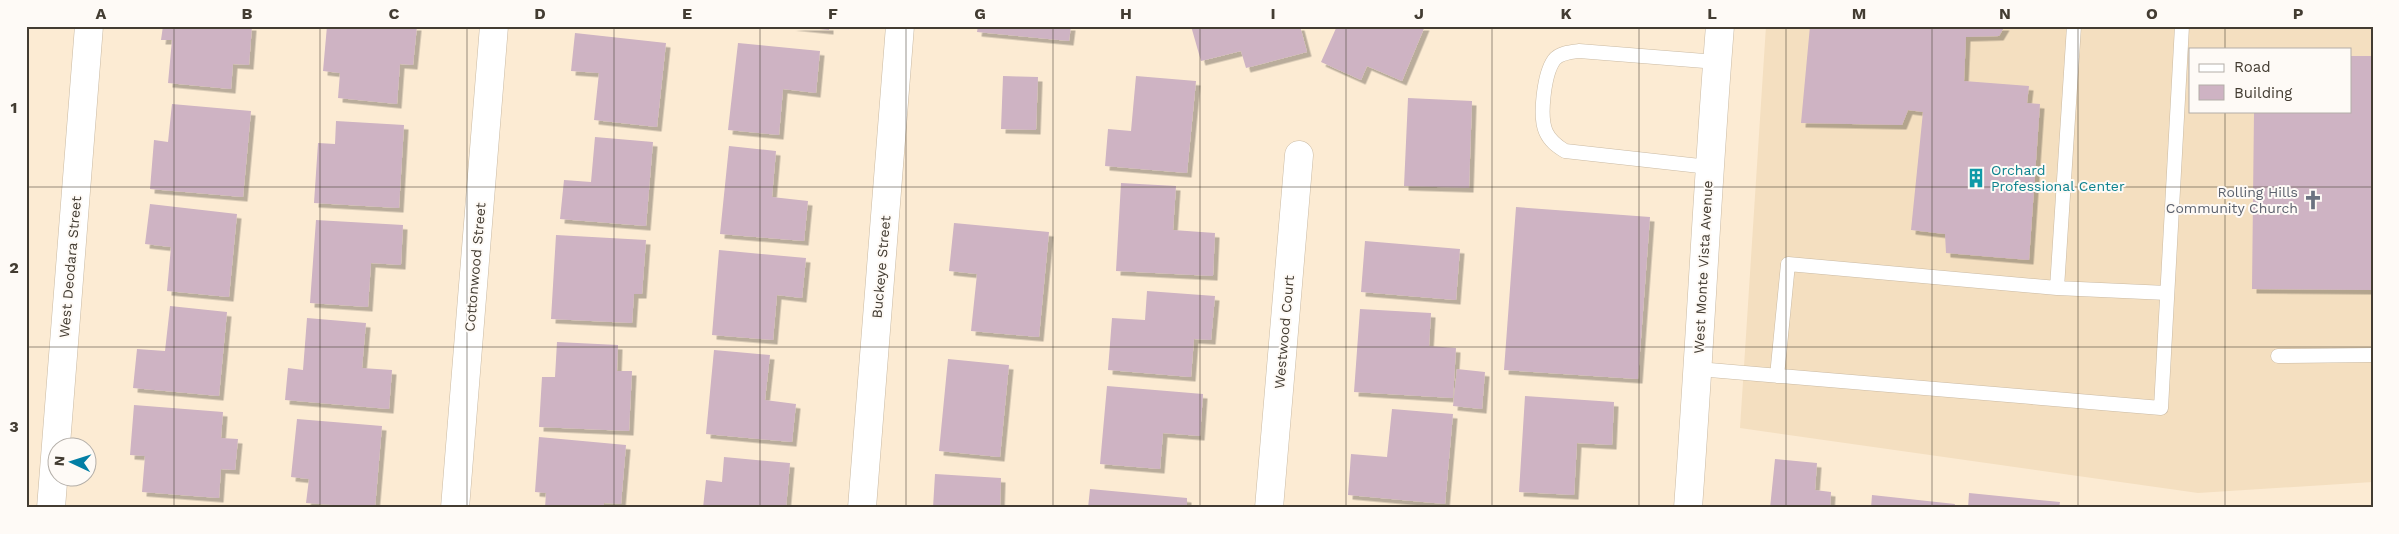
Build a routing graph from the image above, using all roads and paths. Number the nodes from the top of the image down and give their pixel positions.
1 (89, 26) edge
2 (494, 26) edge
3 (900, 26) edge
4 (1720, 26) edge
5 (2074, 26) edge
6 (2182, 26) edge
7 (1717, 62) junction
8 (1299, 155) dead end
9 (1709, 167) junction
10 (2057, 288) junction
11 (2167, 293) junction
12 (2373, 355) edge
13 (2278, 356) dead end
14 (1698, 369) junction
15 (1778, 376) junction
16 (51, 508) edge
17 (456, 508) edge
18 (862, 508) edge
19 (1269, 508) edge
20 (1688, 508) edge

1 - 16 street, West Deodara Street
2 - 17 street, Cottonwood Street
3 - 18 street, Buckeye Street
4 - 7 street, West Monte Vista Avenue
5 - 10 lane
6 - 11 lane
7 - 9 street, West Monte Vista Avenue
7 - 9 lane
8 - 19 street, Westwood Court
9 - 14 street, West Monte Vista Avenue
10 - 11 lane
10 - 15 lane
11 - 15 lane
12 - 13 lane
14 - 15 lane
14 - 20 street, West Monte Vista Avenue

